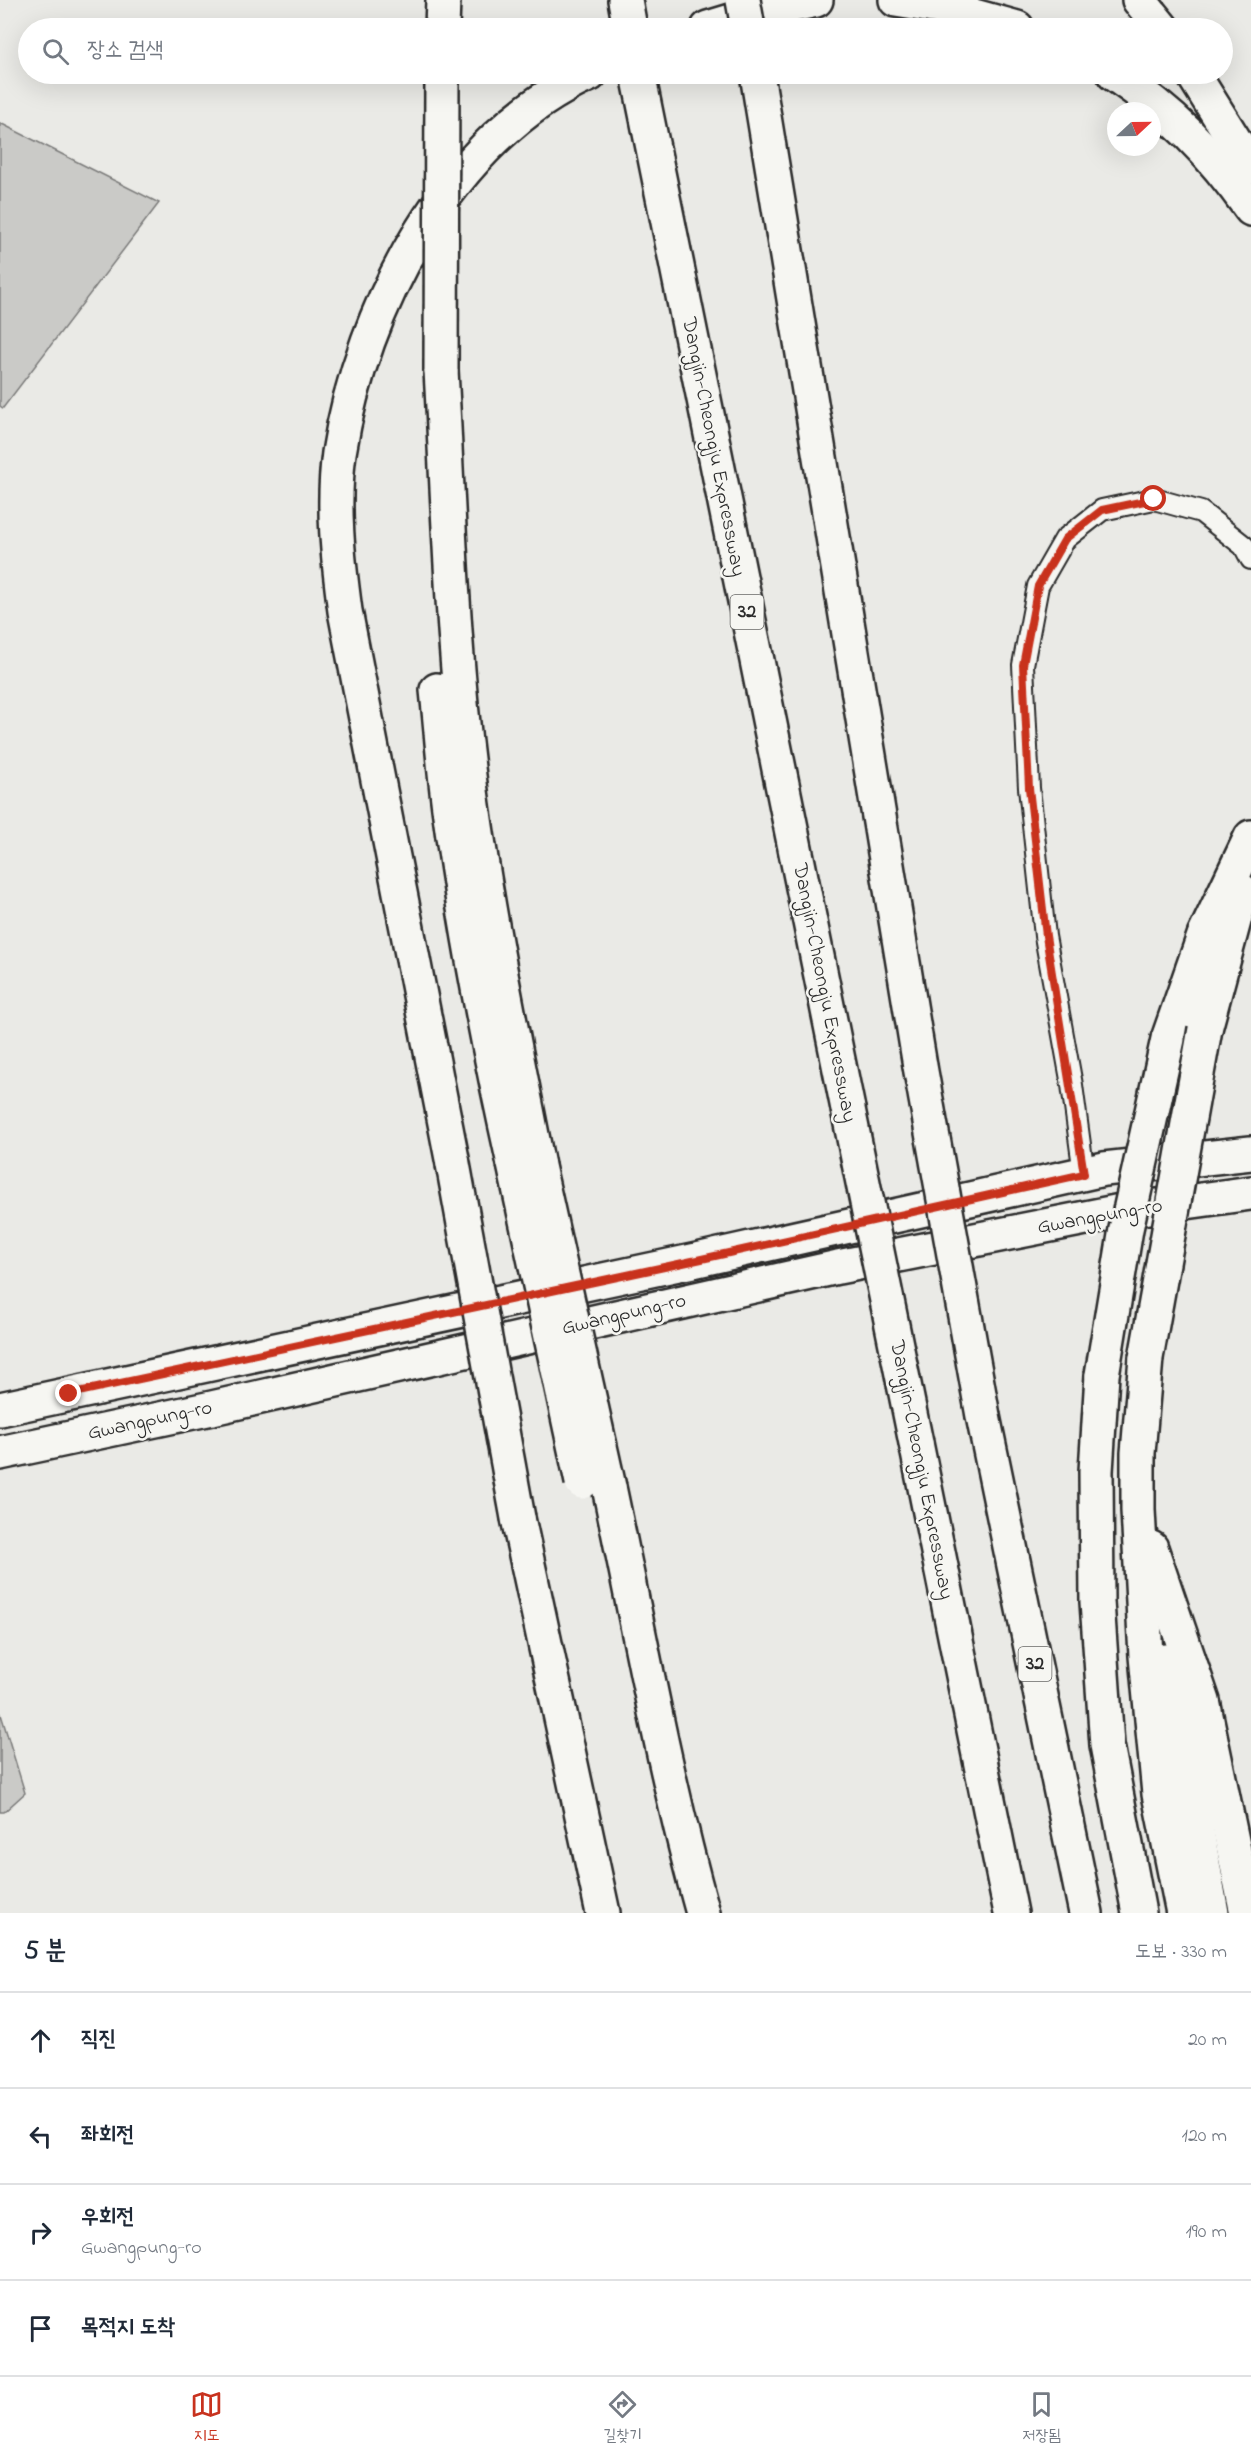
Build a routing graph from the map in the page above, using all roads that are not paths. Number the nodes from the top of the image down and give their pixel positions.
1 (626, 0) edge
2 (743, 0) edge
3 (816, 0) edge
4 (896, 0) edge
5 (1139, 0) edge
6 (629, 18) edge
7 (741, 18) edge
8 (746, 18) edge
9 (981, 18) edge
10 (1154, 18) edge
11 (442, 84) edge
12 (570, 84) edge
13 (640, 84) edge
14 (759, 84) edge
15 (1128, 84) edge
16 (1199, 84) edge
17 (1251, 167) edge
18 (1251, 209) edge
19 (1251, 559) edge
20 (1251, 837) edge
21 (1251, 858) edge
22 (1251, 1153) edge
23 (1084, 1174) junction
24 (1251, 1193) edge
25 (0, 1409) edge
26 (0, 1453) edge
27 (1138, 1510) junction
28 (603, 1913) edge
29 (703, 1913) edge
30 (1011, 1913) edge
31 (1086, 1913) edge
32 (1139, 1913) edge
33 (1183, 1913) edge
34 (1212, 1913) edge
35 (1247, 1913) edge

1 - 6 main road
2 - 8 main road, bridge
3 - 7 main road
4 - 9 main road
5 - 10 main road
11 - 29 main road, bridge
12 - 28 main road, bridge
13 - 30 main road, Dangjin-Cheongju Expressway / 32, bridge
14 - 31 main road, 32, bridge
15 - 18 main road
16 - 17 main road
19 - 23 lane
20 - 32 main road, bridge
21 - 27 main road, bridge
22 - 23 main road, Gwangpung-ro
23 - 25 main road, Gwangpung-ro
24 - 26 main road, Gwangpung-ro
27 - 33 main road
27 - 34 main road
27 - 35 main road

